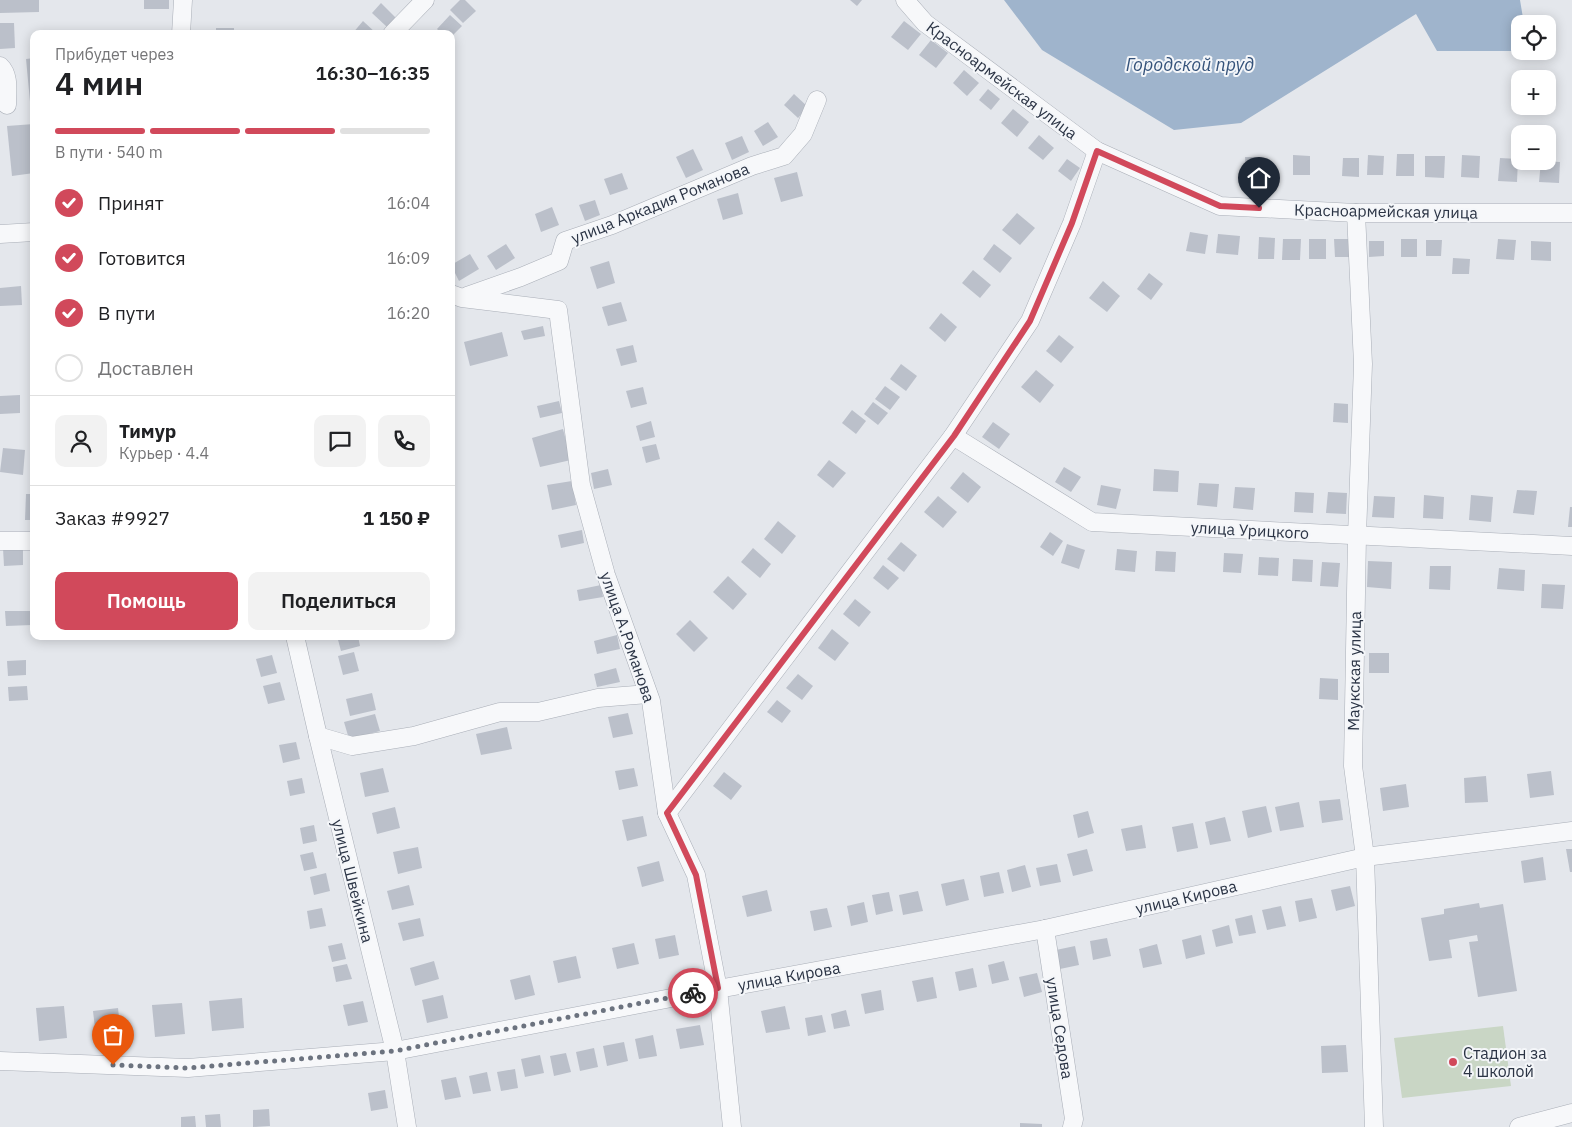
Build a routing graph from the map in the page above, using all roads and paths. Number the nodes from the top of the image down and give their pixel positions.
1 (183, 0) edge
2 (424, 0) edge
3 (904, 0) edge
4 (181, 30) edge
5 (396, 30) edge
6 (0, 66) edge
7 (817, 100) dead end
8 (7, 105) dead end
9 (1097, 151) junction
10 (1572, 213) edge
11 (1356, 214) junction
12 (30, 232) edge
13 (0, 234) edge
14 (456, 296) edge
15 (954, 436) junction
16 (1356, 536) junction
17 (0, 541) edge
18 (30, 541) edge
19 (1572, 546) edge
20 (296, 640) edge
21 (648, 694) junction
22 (318, 736) junction
23 (667, 813) junction
24 (1572, 831) edge
25 (1365, 857) junction
26 (1045, 929) junction
27 (718, 988) junction
28 (395, 1051) junction
29 (0, 1061) edge
30 (1572, 1113) edge
31 (407, 1127) edge
32 (732, 1127) edge
33 (1072, 1127) edge
34 (1374, 1127) edge
35 (1519, 1127) edge

1 - 4 street
2 - 5 street
3 - 9 street, Красноармейская улица
6 - 8 street
7 - 14 street, улица Аркадия Романова
9 - 11 street, Красноармейская улица
9 - 15 street
10 - 11 street, Красноармейская улица
11 - 16 street, Маукская улица
12 - 13 street
14 - 21 street, улица А.Романова
15 - 16 street, улица Урицкого
15 - 23 street
16 - 19 street, улица Урицкого
16 - 25 street, Маукская улица
17 - 18 street
20 - 22 street, улица Швейкина
21 - 22 street
21 - 23 street, улица А.Романова
22 - 28 street, улица Швейкина
23 - 27 street, улица А.Романова
24 - 25 street, улица Кирова
25 - 26 street, улица Кирова
25 - 34 street, Маукская улица
26 - 27 street, улица Кирова
26 - 33 street, улица Седова
27 - 28 street, улица Кирова
27 - 32 street, улица А.Романова
28 - 29 street, улица Кирова
28 - 31 street, улица Швейкина
30 - 35 street

